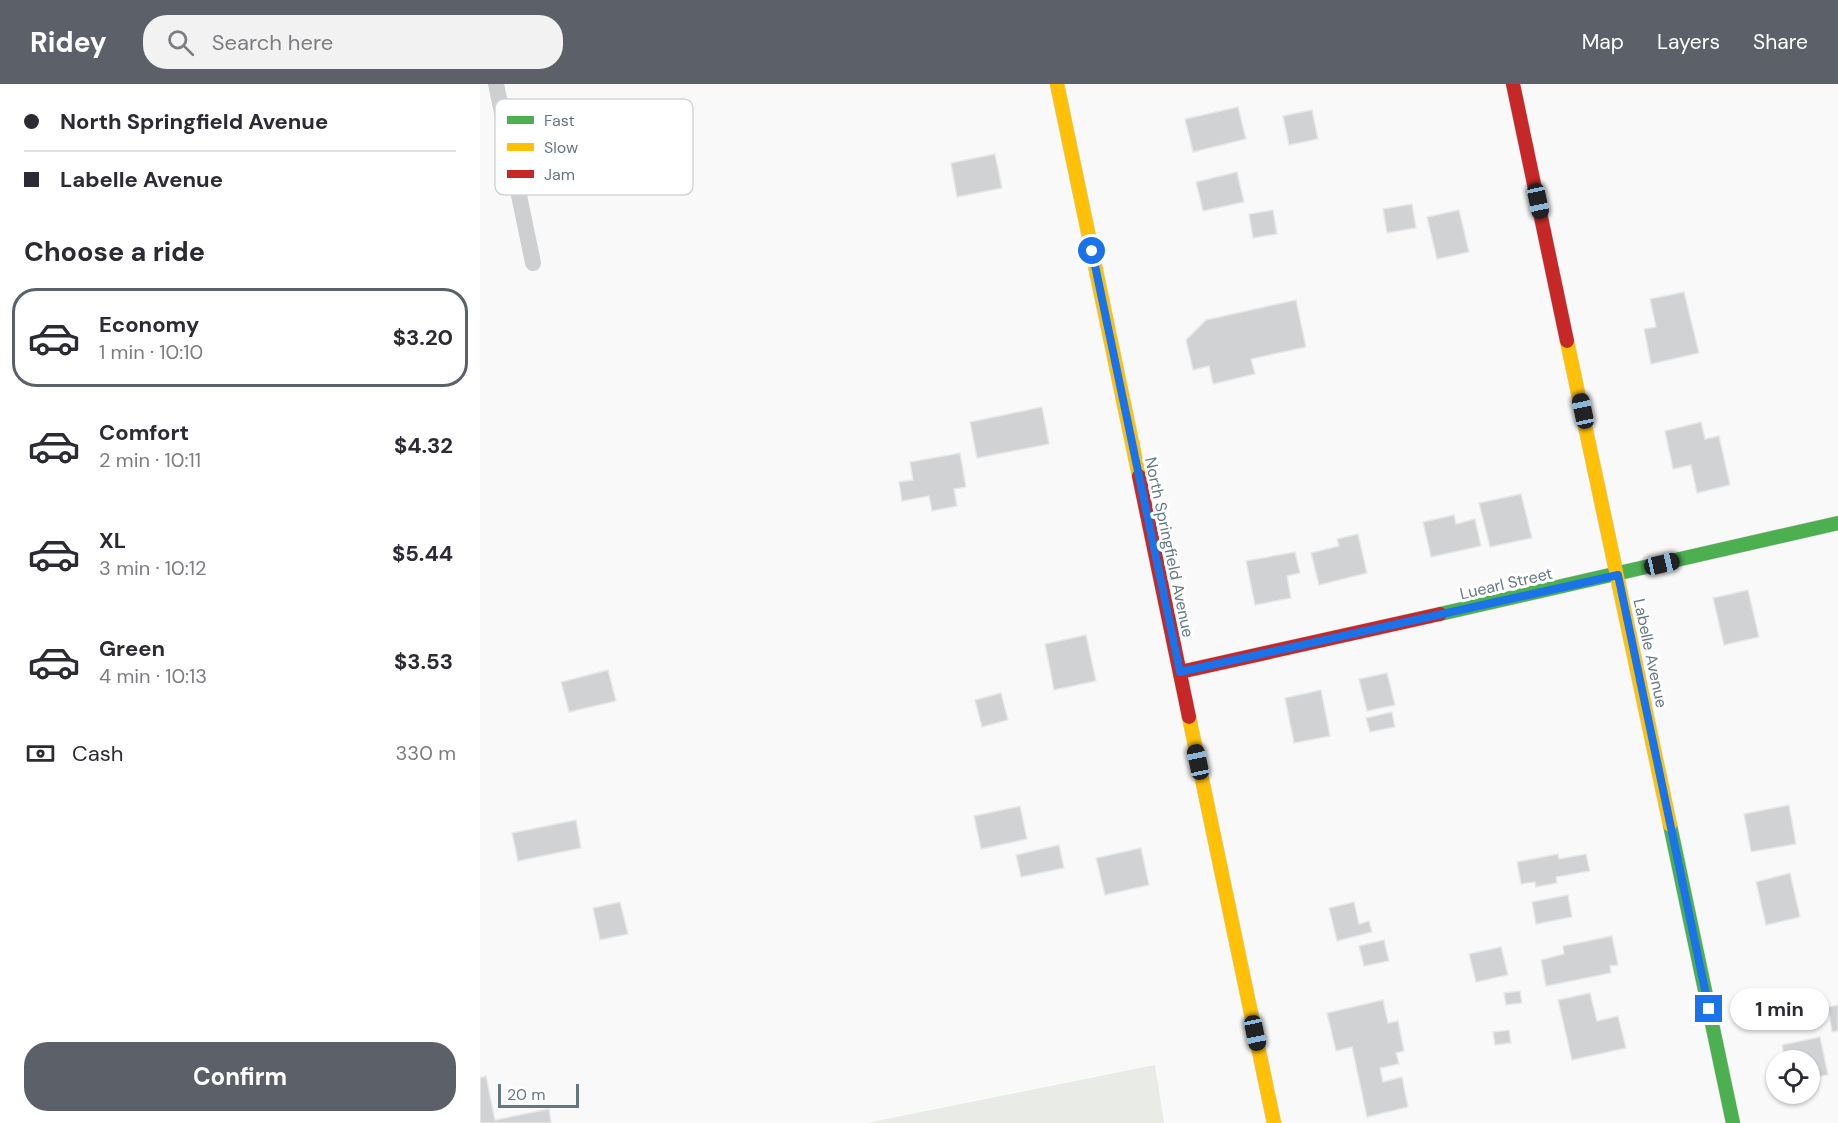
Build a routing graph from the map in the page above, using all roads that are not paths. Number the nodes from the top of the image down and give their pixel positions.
1 (496, 84) edge
2 (1057, 84) edge
3 (1513, 84) edge
4 (499, 99) edge
5 (519, 195) edge
6 (533, 263) dead end
7 (1838, 523) edge
8 (1618, 575) junction
9 (1180, 672) junction
10 (1274, 1123) edge
11 (1733, 1123) edge

1 - 4 lane
2 - 9 street, North Springfield Avenue
3 - 8 street, Labelle Avenue
5 - 6 lane
7 - 8 street, Luearl Street
8 - 9 street, Luearl Street
8 - 11 street, Labelle Avenue
9 - 10 street, North Springfield Avenue

